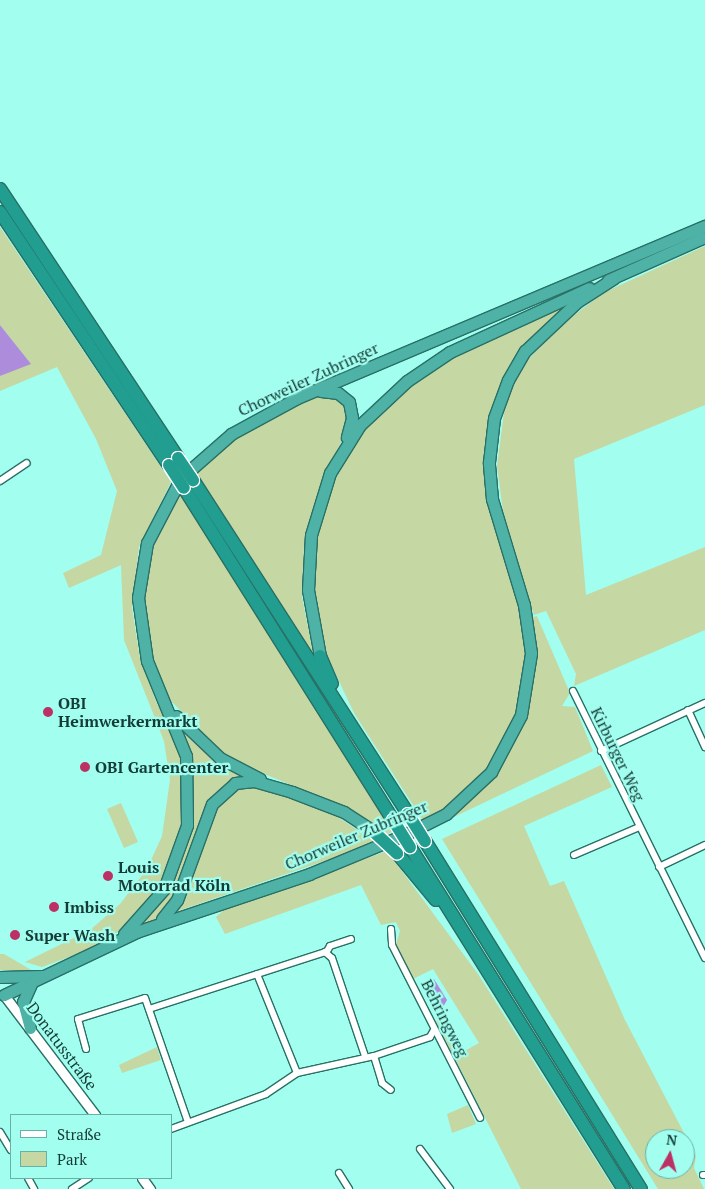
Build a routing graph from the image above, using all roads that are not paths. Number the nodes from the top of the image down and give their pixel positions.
1 (0, 189) edge
2 (0, 212) edge
3 (705, 226) edge
4 (705, 237) edge
5 (614, 278) junction
6 (297, 398) junction
7 (339, 458) junction
8 (174, 461) junction
9 (27, 463) dead end
10 (0, 481) edge
11 (188, 484) junction
12 (320, 656) joint
13 (572, 692) dead end
14 (705, 703) edge
15 (170, 708) junction
16 (688, 710) junction
17 (364, 746) junction
18 (705, 747) edge
19 (601, 751) junction
20 (292, 792) junction
21 (639, 828) junction
22 (373, 831) joint
23 (705, 844) edge
24 (574, 856) dead end
25 (659, 867) junction
26 (157, 924) junction
27 (391, 930) dead end
28 (351, 939) dead end
29 (117, 940) junction
30 (703, 949) edge
31 (326, 952) junction
32 (480, 958) junction
33 (705, 958) edge
34 (257, 974) junction
35 (42, 976) junction
36 (0, 977) edge
37 (31, 984) junction
38 (2, 996) edge
39 (149, 1009) junction
40 (30, 1028) junction
41 (434, 1030) junction
42 (86, 1049) dead end
43 (365, 1056) junction
44 (374, 1056) junction
45 (297, 1073) junction
46 (391, 1090) dead end
47 (94, 1114) edge
48 (480, 1118) dead end
49 (188, 1122) junction
50 (172, 1129) edge
51 (0, 1132) edge
52 (10, 1148) edge
53 (420, 1149) dead end
54 (339, 1173) dead end
55 (87, 1179) edge
56 (72, 1189) edge
57 (349, 1189) edge
58 (450, 1189) edge
59 (624, 1189) edge
60 (641, 1189) edge

1 - 8 highway
2 - 8 highway
3 - 6 highway, Chorweiler Zubringer
4 - 5 highway, Chorweiler Zubringer
5 - 7 highway, Chorweiler Zubringer
5 - 26 highway, Chorweiler Zubringer
6 - 7 highway
6 - 15 highway, Chorweiler Zubringer
7 - 12 highway
8 - 11 highway, bridge
9 - 10 street
11 - 17 highway
11 - 32 highway, bridge
12 - 17 highway
13 - 19 street, Kirburger Weg
14 - 16 street
15 - 20 highway
15 - 29 highway, Chorweiler Zubringer
16 - 18 street
16 - 19 street
17 - 60 highway, bridge
19 - 21 street, Kirburger Weg
20 - 22 highway
20 - 26 highway
21 - 24 street
21 - 25 street, Kirburger Weg
22 - 32 highway, bridge
23 - 25 street
25 - 30 street, Kirburger Weg
26 - 29 highway, Chorweiler Zubringer
27 - 41 street, Behringweg
28 - 31 street
29 - 35 highway, Chorweiler Zubringer
30 - 33 street, Kirburger Weg
31 - 34 street
31 - 43 street
32 - 59 highway
34 - 39 street
34 - 45 street
35 - 36 highway
35 - 37 highway, Chorweiler Zubringer
35 - 38 highway
37 - 38 highway, Chorweiler Zubringer
37 - 40 highway
38 - 40 street, Donatusstraße
39 - 42 street
39 - 49 street
40 - 47 street, Donatusstraße
41 - 44 street
41 - 48 street, Behringweg
43 - 44 street
43 - 45 street
44 - 46 street
45 - 49 street
49 - 50 street
51 - 52 street
53 - 58 street
54 - 57 street
55 - 56 street

